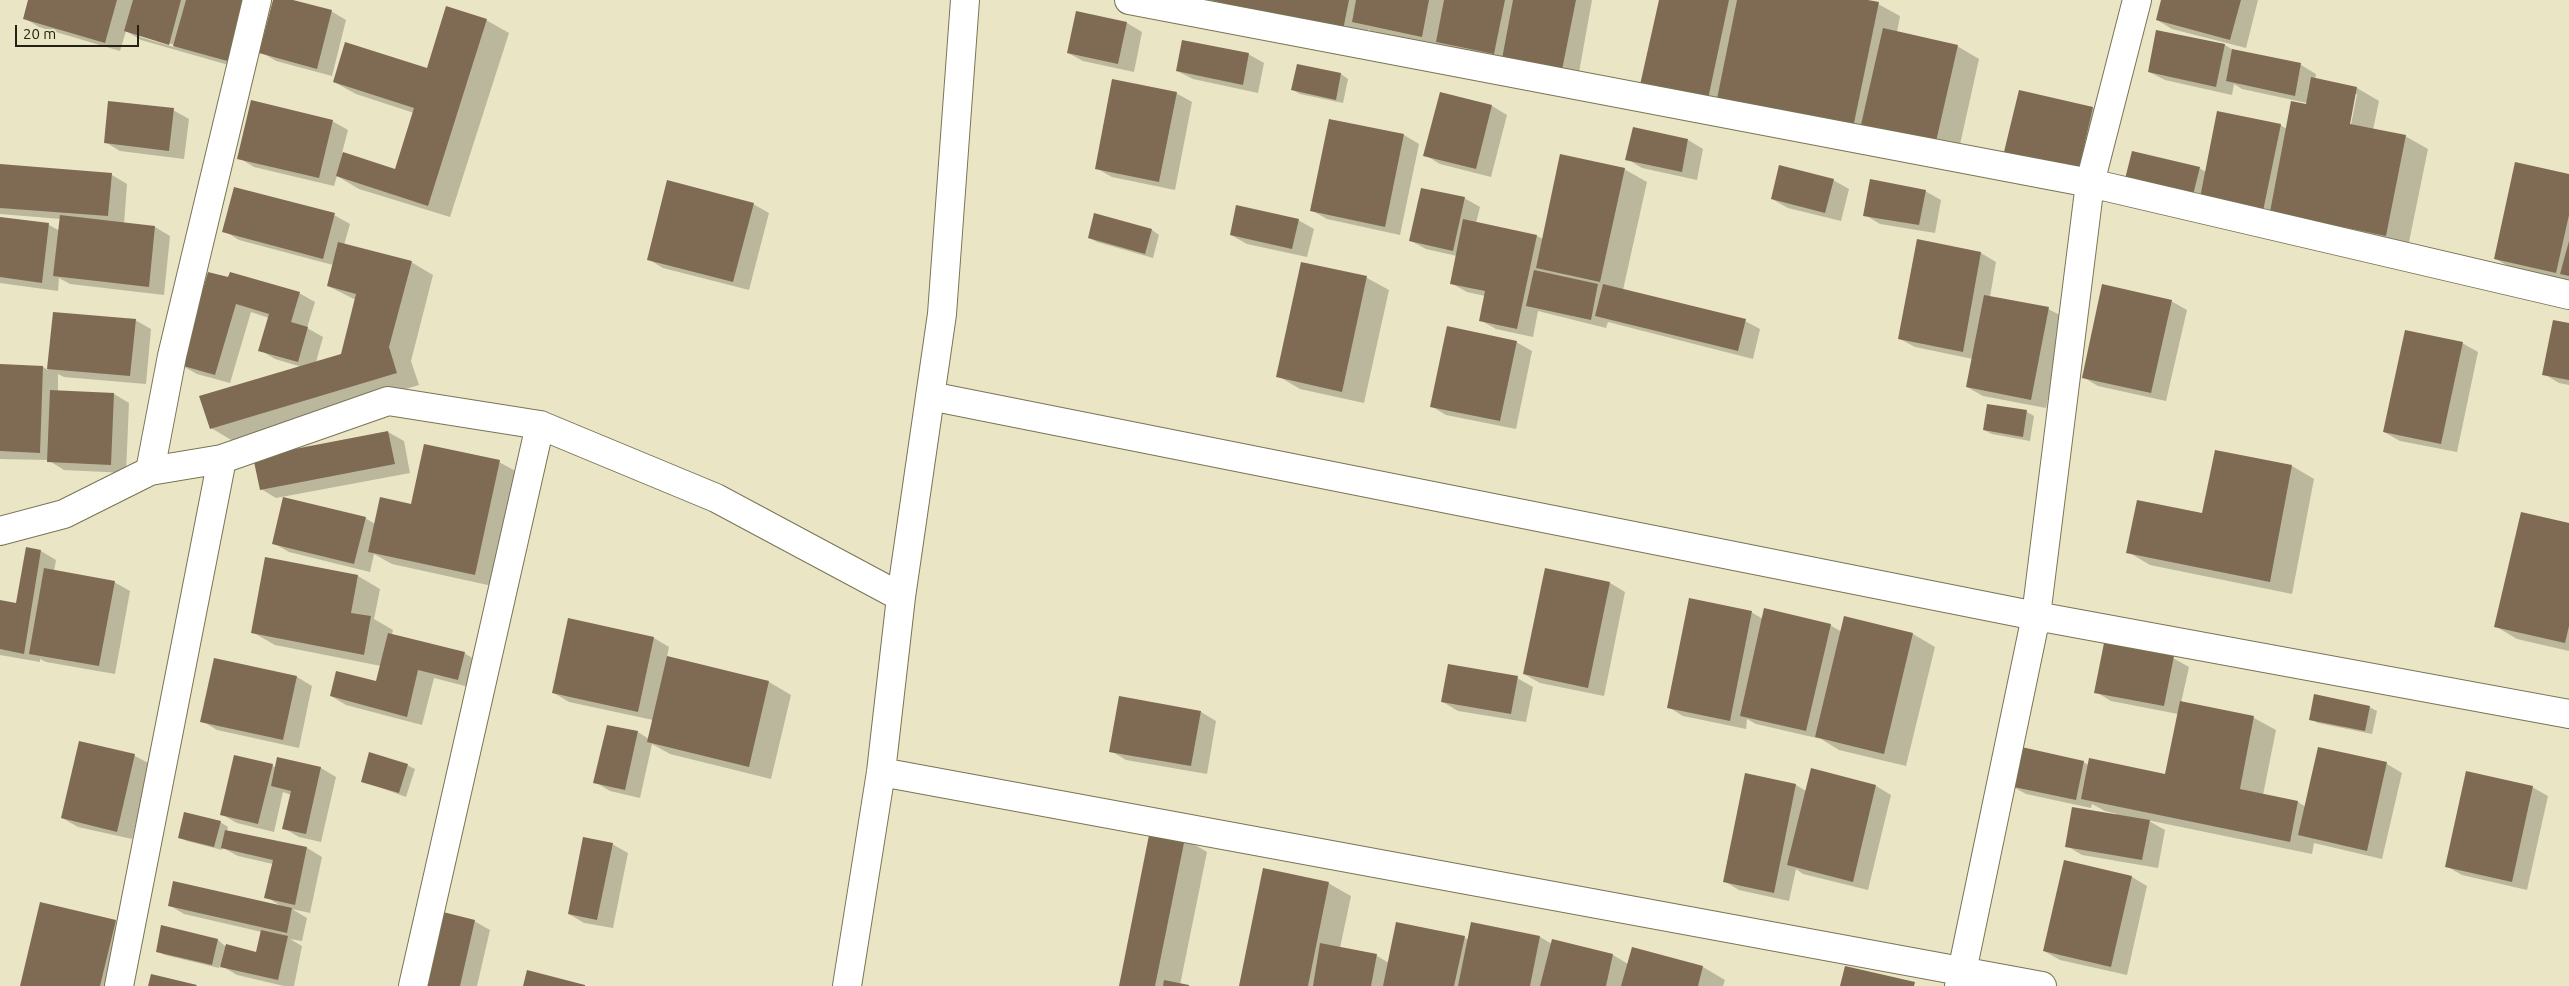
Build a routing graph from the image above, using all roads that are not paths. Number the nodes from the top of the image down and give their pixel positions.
1 (258, 0) edge
2 (966, 0) edge
3 (1129, 0) edge
4 (2137, 0) edge
5 (2090, 183) junction
6 (2569, 295) edge
7 (930, 396) junction
8 (540, 425) junction
9 (222, 459) junction
10 (150, 471) junction
11 (0, 531) edge
12 (901, 597) junction
13 (2036, 616) junction
14 (2569, 714) edge
15 (881, 772) junction
16 (1961, 978) edge
17 (119, 986) edge
18 (413, 986) edge
19 (848, 986) edge
20 (2042, 986) edge

1 - 10 street
2 - 7 street
3 - 5 street
4 - 5 street
5 - 6 street
5 - 13 street
7 - 12 street
7 - 13 street
8 - 9 street
8 - 12 street
8 - 18 street
9 - 10 street
9 - 17 street
10 - 11 street
12 - 15 street
13 - 14 street
13 - 16 street
15 - 16 street
15 - 19 street
16 - 20 street

